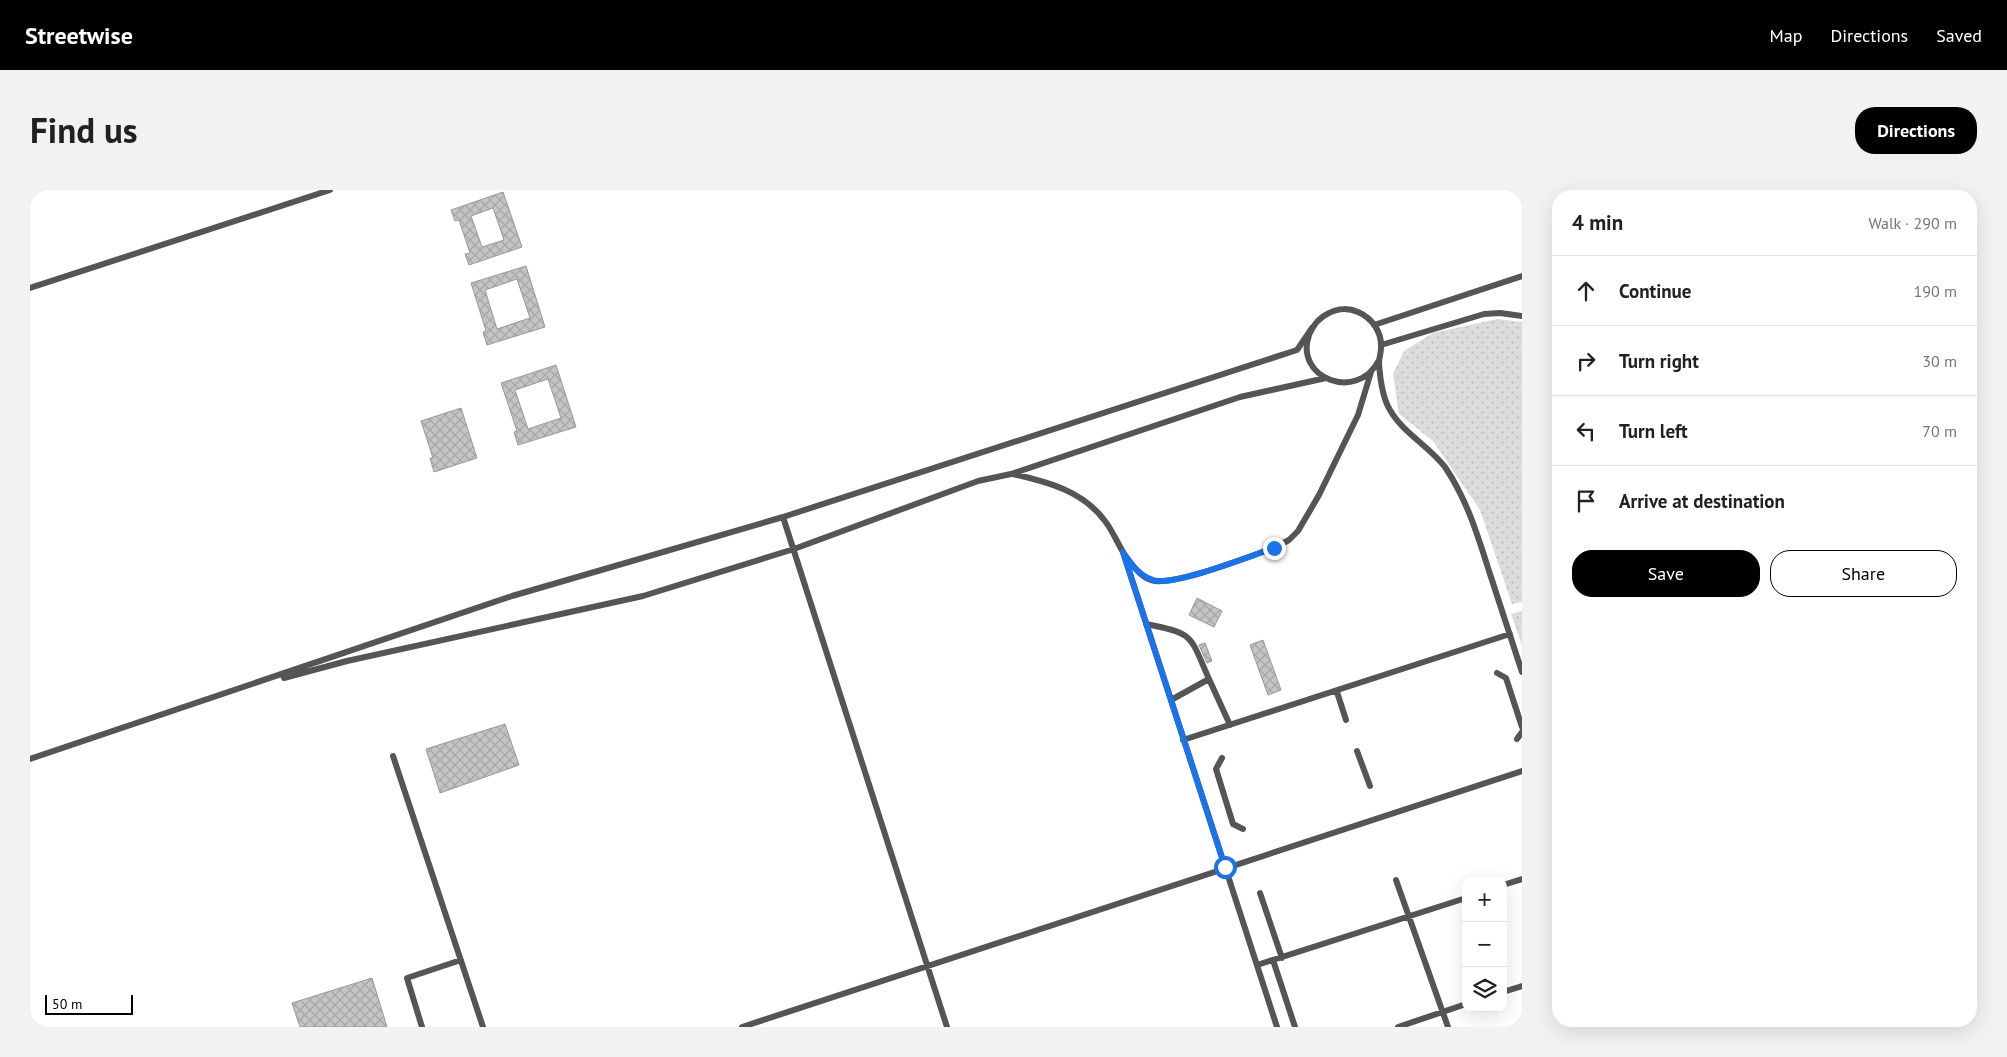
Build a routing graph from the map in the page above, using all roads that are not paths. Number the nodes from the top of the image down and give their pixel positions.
1 (330, 190) edge
2 (1522, 276) edge
3 (30, 288) edge
4 (1522, 316) edge
5 (1374, 325) junction
6 (1312, 328) junction
7 (1382, 344) junction
8 (1379, 360) junction
9 (1372, 371) junction
10 (1326, 378) junction
11 (1011, 474) junction
12 (783, 517) junction
13 (794, 549) junction
14 (1123, 552) junction
15 (1146, 624) junction
16 (1510, 634) junction
17 (1522, 672) edge
18 (1497, 673) dead end
19 (1210, 679) junction
20 (234, 690) junction
21 (1337, 692) junction
22 (1171, 700) junction
23 (1346, 720) dead end
24 (1230, 725) junction
25 (1522, 727) edge
26 (1522, 732) edge
27 (1517, 739) dead end
28 (1184, 740) junction
29 (1357, 751) dead end
30 (393, 756) dead end
31 (30, 758) edge
32 (1222, 758) dead end
33 (1522, 771) edge
34 (1370, 786) dead end
35 (1243, 828) dead end
36 (1225, 867) junction
37 (1522, 879) edge
38 (1396, 880) dead end
39 (1507, 884) edge
40 (1260, 893) dead end
41 (1462, 899) edge
42 (1408, 916) junction
43 (1282, 958) junction
44 (461, 960) junction
45 (1274, 960) junction
46 (928, 965) junction
47 (1257, 965) junction
48 (1522, 986) edge
49 (1507, 991) edge
50 (1462, 1005) edge
51 (1443, 1011) junction
52 (422, 1027) edge
53 (484, 1027) edge
54 (742, 1027) edge
55 (947, 1027) edge
56 (1277, 1027) edge
57 (1295, 1027) edge
58 (1398, 1027) edge
59 (1448, 1027) edge

1 - 3 lane
2 - 5 lane
4 - 7 lane
5 - 6 lane
5 - 7 lane
6 - 10 lane
6 - 12 lane
7 - 8 lane
8 - 9 lane
8 - 16 lane
9 - 10 lane
9 - 14 lane
10 - 11 lane
11 - 13 lane
11 - 14 lane
12 - 13 lane
12 - 20 lane
13 - 20 lane
13 - 46 lane
14 - 15 lane
15 - 19 lane
15 - 22 lane
16 - 17 lane
16 - 21 lane
18 - 25 lane
19 - 22 lane
19 - 24 lane
20 - 31 lane
21 - 23 lane
21 - 24 lane
22 - 28 lane
24 - 28 lane
26 - 27 lane
28 - 36 lane
29 - 34 lane
30 - 44 lane
32 - 35 lane
33 - 36 lane
36 - 46 lane
36 - 47 lane
37 - 39 lane
38 - 42 lane
40 - 43 lane
41 - 42 lane
42 - 43 lane
42 - 51 lane
43 - 45 lane
44 - 52 lane
44 - 53 lane
45 - 47 lane
45 - 57 lane
46 - 54 lane
46 - 55 lane
47 - 56 lane
48 - 49 lane
50 - 51 lane
51 - 58 lane
51 - 59 lane

